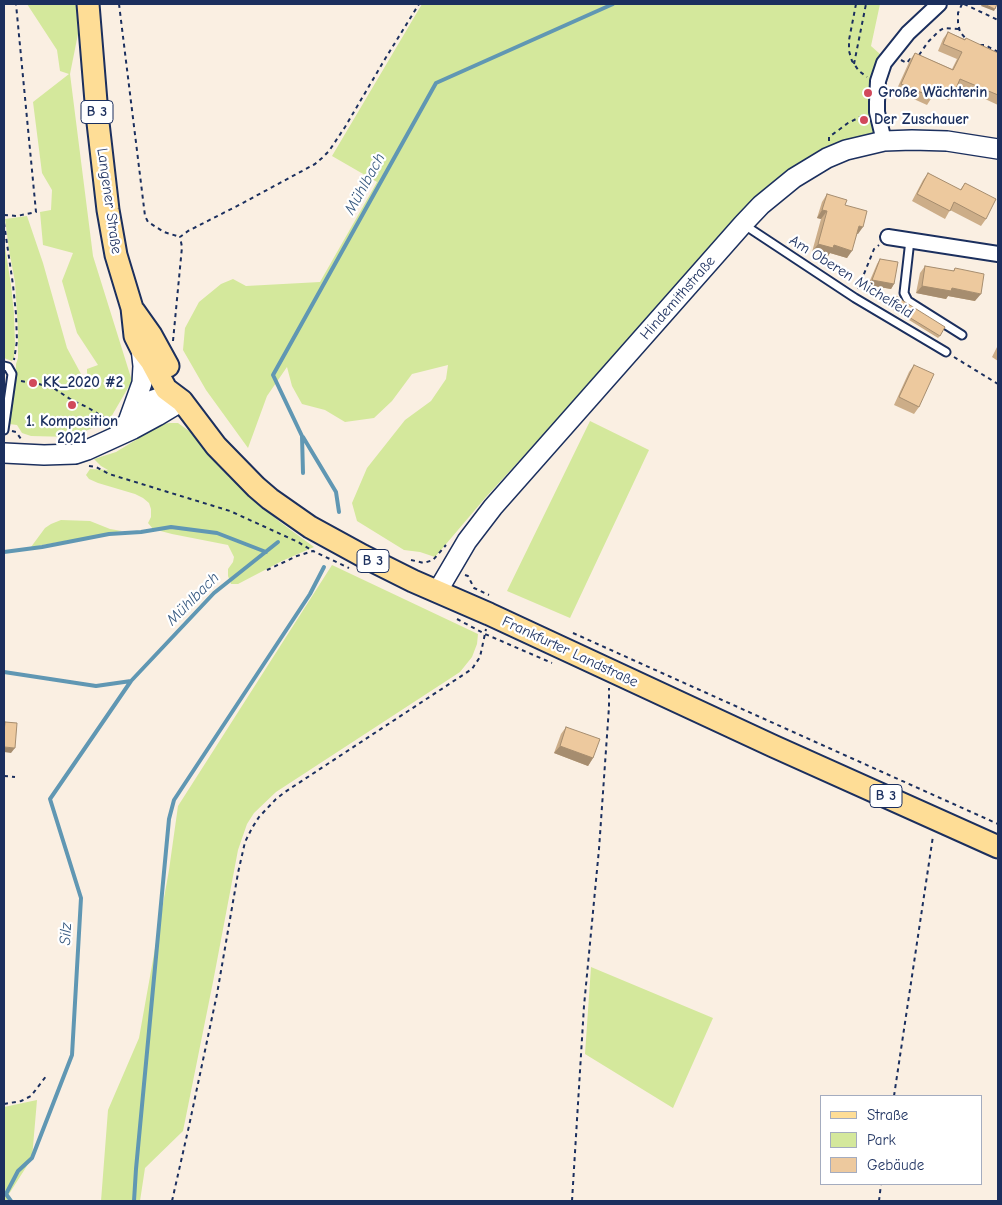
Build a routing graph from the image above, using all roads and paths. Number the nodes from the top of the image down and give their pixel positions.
1 (16, 4) edge
2 (88, 4) edge
3 (118, 4) edge
4 (419, 4) edge
5 (856, 4) edge
6 (866, 4) edge
7 (939, 4) edge
8 (963, 4) edge
9 (998, 20) edge
10 (959, 29) junction
11 (971, 44) edge
12 (977, 45) edge
13 (998, 52) edge
14 (890, 55) junction
15 (854, 64) junction
16 (874, 80) dead end
17 (884, 141) junction
18 (998, 149) edge
19 (4, 215) edge
20 (4, 224) edge
21 (743, 224) junction
22 (888, 237) joint
23 (180, 238) junction
24 (910, 240) junction
25 (998, 254) edge
26 (854, 298) junction
27 (132, 308) junction
28 (174, 330) dead end
29 (962, 335) dead end
30 (141, 348) junction
31 (946, 352) joint
32 (4, 366) edge
33 (12, 374) junction
34 (40, 384) dead end
35 (998, 384) edge
36 (182, 401) junction
37 (6, 405) edge
38 (129, 420) junction
39 (4, 430) edge
40 (109, 431) junction
41 (13, 442) edge
42 (4, 453) edge
43 (62, 454) junction
44 (96, 467) dead end
45 (313, 551) junction
46 (409, 560) dead end
47 (433, 560) dead end
48 (267, 570) dead end
49 (356, 572) dead end
50 (437, 592) junction
51 (450, 616) dead end
52 (567, 631) dead end
53 (610, 687) dead end
54 (4, 776) edge
55 (15, 777) dead end
56 (936, 818) junction
57 (998, 824) edge
58 (998, 847) edge
59 (47, 1075) dead end
60 (894, 1095) edge
61 (4, 1104) edge
62 (881, 1185) edge
63 (172, 1201) edge
64 (572, 1201) edge
65 (879, 1201) edge

1 - 19 path
2 - 27 main road, Langener Straße / B 3
3 - 23 path
4 - 23 path
5 - 15 path
6 - 15 path
7 - 14 street
8 - 9 path
8 - 10 path
10 - 11 path
10 - 14 path
12 - 13 path
14 - 17 street
15 - 16 path
17 - 18 street, Hindemithstraße
17 - 21 street, Hindemithstraße
20 - 33 path
21 - 26 lane, Am Oberen Michelfeld
21 - 50 street, Hindemithstraße
22 - 24 street
22 - 26 path
23 - 28 path
24 - 25 street
24 - 29 lane
26 - 31 lane, Am Oberen Michelfeld
27 - 30 main road, Langener Straße / B 3
27 - 36 main road, Langener Straße / B 3
30 - 36 main road, Langener Straße / B 3
30 - 38 street
31 - 35 path
32 - 33 lane
33 - 37 lane
34 - 40 path
36 - 38 street
36 - 40 street
36 - 50 main road, Frankfurter Landstraße / B 3
37 - 39 lane
38 - 40 street
39 - 41 path
40 - 43 street
41 - 43 street
42 - 43 street
44 - 45 path
45 - 48 path
45 - 49 path
46 - 47 path
50 - 56 main road, Frankfurter Landstraße / B 3
51 - 63 path
52 - 57 path
53 - 64 path
54 - 55 path
56 - 58 main road, Frankfurter Landstraße / B 3
56 - 60 path
59 - 61 path
62 - 65 path

